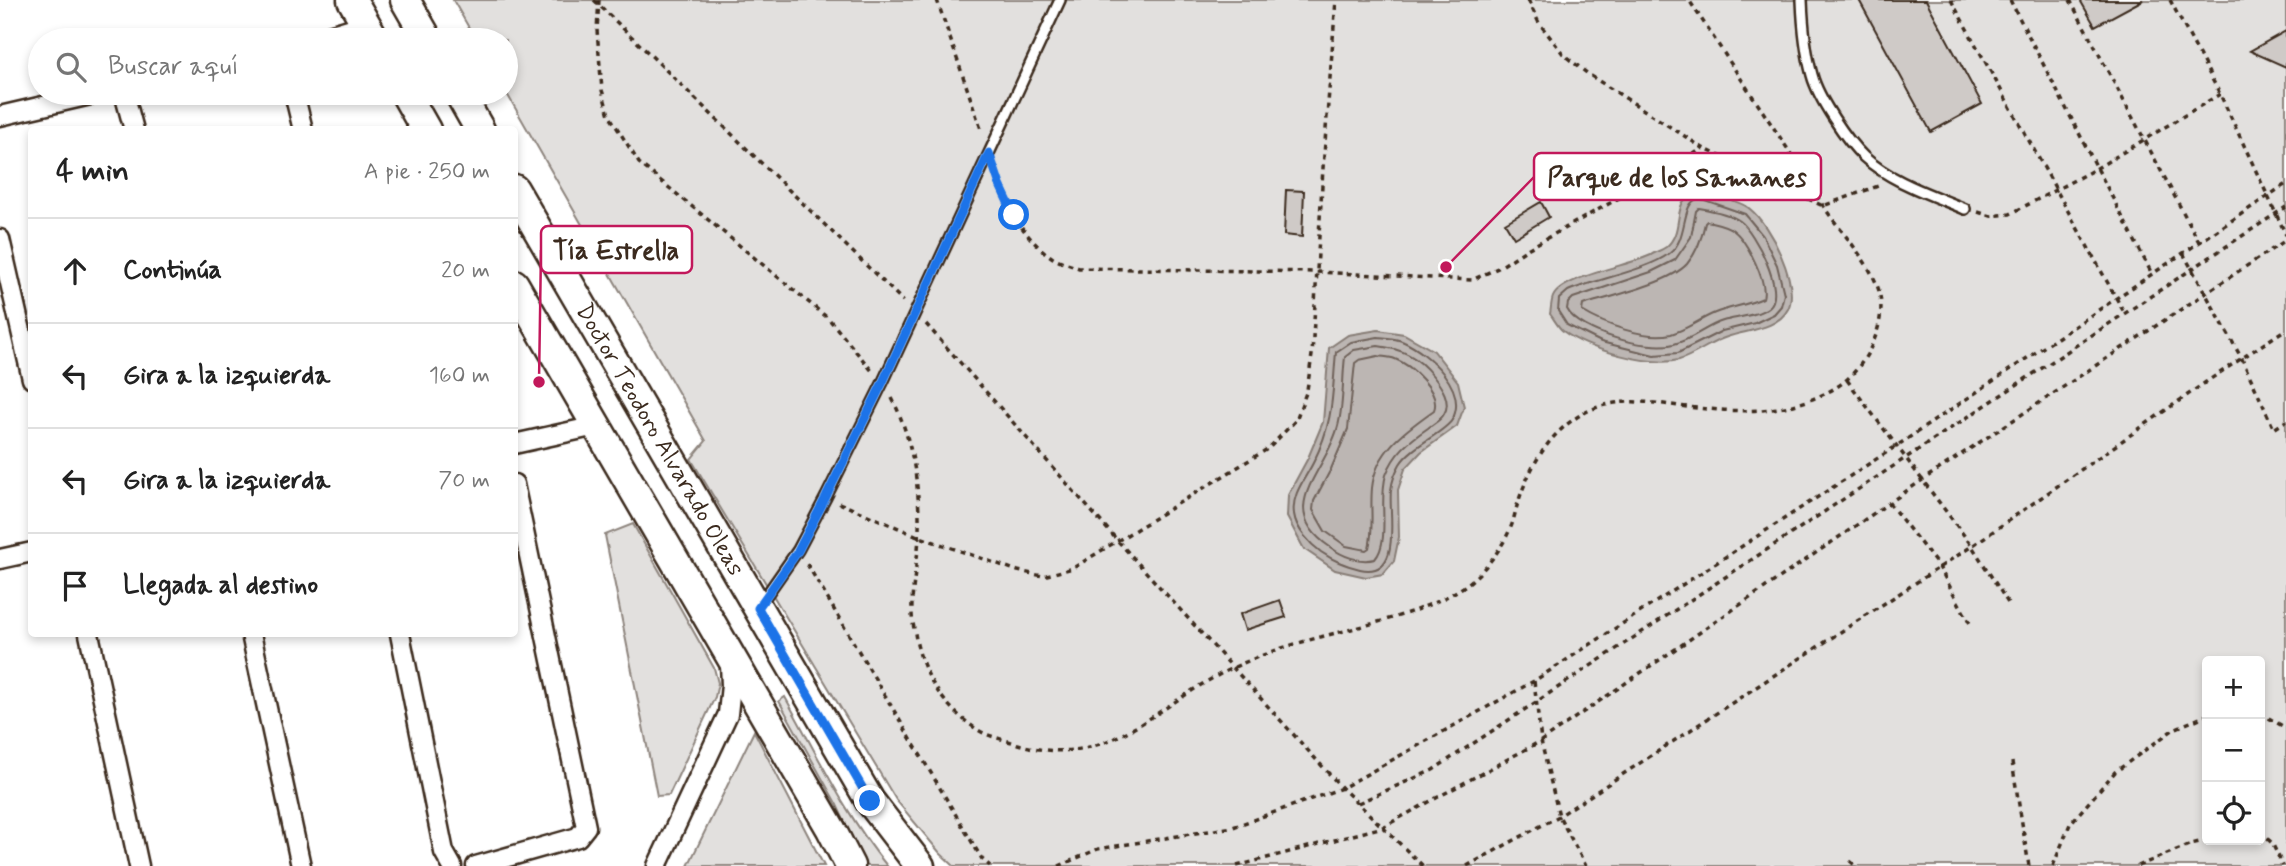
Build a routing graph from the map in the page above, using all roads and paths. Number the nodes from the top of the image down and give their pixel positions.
1 (405, 0) edge
2 (594, 0) edge
3 (937, 0) edge
4 (1060, 0) edge
5 (1336, 0) edge
6 (1528, 0) edge
7 (1689, 0) edge
8 (1802, 0) edge
9 (1951, 0) edge
10 (2010, 0) edge
11 (2070, 0) edge
12 (2170, 0) edge
13 (599, 3) edge
14 (364, 21) edge
15 (345, 28) edge
16 (421, 28) edge
17 (2220, 94) junction
18 (47, 105) edge
19 (127, 105) edge
20 (297, 105) edge
21 (412, 105) edge
22 (465, 105) edge
23 (0, 116) edge
24 (133, 126) edge
25 (302, 126) edge
26 (424, 126) edge
27 (478, 126) edge
28 (2145, 139) junction
29 (1703, 148) junction
30 (989, 153) junction
31 (2097, 167) junction
32 (1897, 179) junction
33 (2286, 184) edge
34 (2055, 190) junction
35 (518, 196) edge
36 (2267, 196) junction
37 (1823, 206) junction
38 (2286, 206) edge
39 (1965, 209) joint
40 (2276, 214) junction
41 (2286, 238) edge
42 (0, 239) edge
43 (2199, 242) junction
44 (2183, 253) junction
45 (2192, 270) junction
46 (1317, 272) junction
47 (2152, 274) junction
48 (518, 291) edge
49 (2206, 293) junction
50 (2115, 299) junction
51 (915, 312) junction
52 (2125, 314) junction
53 (2286, 329) edge
54 (2242, 359) junction
55 (28, 362) edge
56 (1847, 380) junction
57 (882, 384) junction
58 (2286, 421) edge
59 (596, 426) junction
60 (518, 443) edge
61 (1898, 445) junction
62 (1907, 457) junction
63 (1924, 479) junction
64 (826, 497) junction
65 (518, 503) edge
66 (1889, 503) junction
67 (920, 537) junction
68 (1117, 540) junction
69 (1972, 546) junction
70 (798, 551) junction
71 (28, 553) edge
72 (0, 559) edge
73 (1938, 567) junction
74 (2008, 603) dead end
75 (758, 608) junction
76 (1972, 627) dead end
77 (90, 637) edge
78 (252, 637) edge
79 (401, 637) edge
80 (727, 651) junction
81 (1233, 668) junction
82 (1534, 681) junction
83 (1537, 703) junction
84 (2265, 716) edge
85 (2202, 717) edge
86 (2286, 728) edge
87 (1541, 741) junction
88 (2012, 762) dead end
89 (1342, 788) junction
90 (1358, 803) junction
91 (1559, 816) junction
92 (1383, 827) junction
93 (2265, 837) edge
94 (2202, 841) edge
95 (1850, 860) dead end
96 (139, 866) edge
97 (301, 866) edge
98 (452, 866) edge
99 (476, 866) edge
100 (657, 866) edge
101 (850, 866) edge
102 (920, 866) edge
103 (990, 866) edge
104 (1059, 866) edge
105 (1237, 866) edge
106 (1423, 866) edge
107 (1467, 866) edge
108 (1586, 866) edge
109 (1856, 866) edge
110 (2029, 866) edge
111 (2053, 866) edge
112 (2138, 866) edge
113 (2283, 866) edge

1 - 16 main road
2 - 13 path
3 - 30 path
4 - 30 lane
5 - 46 path
6 - 29 path
7 - 37 path
8 - 32 lane
9 - 34 path
10 - 31 path
11 - 28 path
12 - 17 path
13 - 51 path
13 - 57 path
14 - 15 street
17 - 28 path
17 - 36 path
18 - 23 street
19 - 24 street
20 - 25 street
21 - 26 main road
22 - 27 main road
28 - 31 path
28 - 43 path
29 - 37 path
29 - 46 path
30 - 46 path
30 - 51 lane
31 - 34 path
31 - 47 path
32 - 37 path
32 - 39 lane
33 - 36 path
34 - 39 path
34 - 50 path
35 - 75 main road, Doctor Teodoro Alvarado Oleas
36 - 40 path
36 - 43 path
37 - 56 path
38 - 40 path
40 - 41 path
40 - 45 path
41 - 49 path
42 - 55 street
43 - 44 path
44 - 45 path
44 - 47 path
45 - 49 path
45 - 52 path
46 - 68 path
47 - 50 path
48 - 59 main road, Doctor Teodoro Alvarado Oleas
49 - 54 path
49 - 63 path
50 - 52 path
50 - 61 path
51 - 57 lane
51 - 68 path
52 - 62 path
53 - 54 path
54 - 58 path
54 - 69 path
56 - 61 path
56 - 81 path
57 - 64 lane
57 - 67 path
59 - 60 street
59 - 80 main road, Doctor Teodoro Alvarado Oleas
61 - 62 path
61 - 82 path
62 - 63 path
62 - 83 path
63 - 66 path
63 - 69 path
64 - 67 path
64 - 70 lane
65 - 99 street
66 - 73 path
66 - 87 path
67 - 68 path
67 - 81 path
68 - 81 path
69 - 73 path
69 - 74 path
70 - 75 lane
70 - 103 path
71 - 72 street
73 - 76 path
73 - 91 path
75 - 102 main road, Doctor Teodoro Alvarado Oleas
77 - 96 street
78 - 97 street
79 - 98 street
80 - 100 street
80 - 101 main road, Doctor Teodoro Alvarado Oleas
81 - 89 path
82 - 83 path
82 - 89 path
83 - 87 path
83 - 90 path
84 - 86 path
85 - 111 path
87 - 91 path
87 - 92 path
88 - 110 path
89 - 90 path
89 - 104 path
90 - 92 path
91 - 107 path
91 - 108 path
92 - 105 path
92 - 106 path
93 - 113 path
94 - 112 path
95 - 109 path

